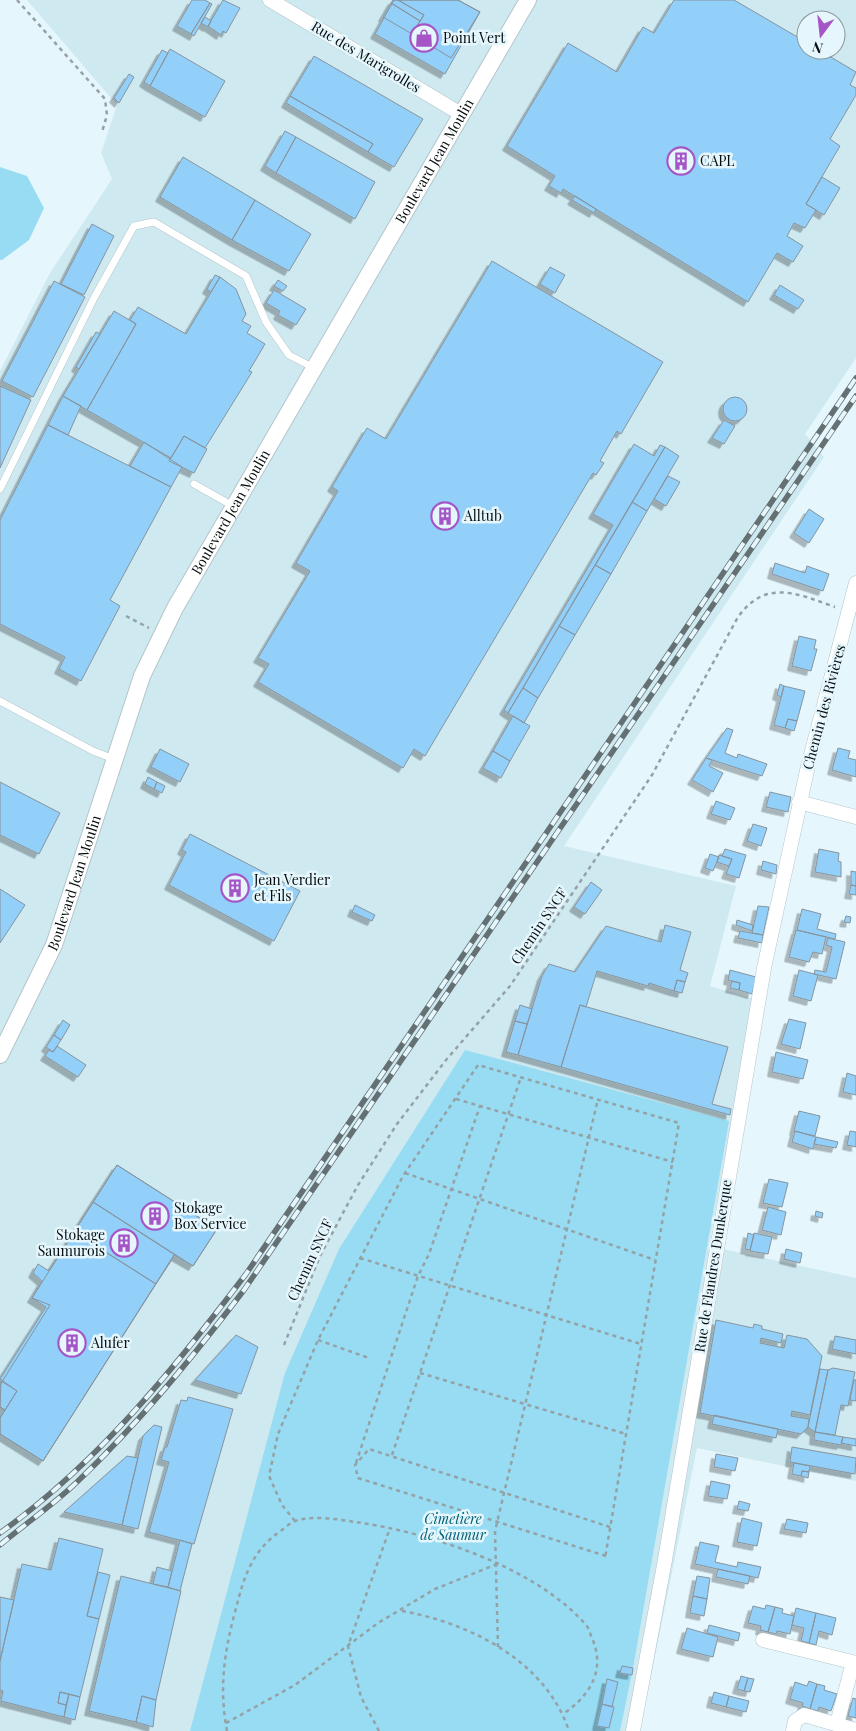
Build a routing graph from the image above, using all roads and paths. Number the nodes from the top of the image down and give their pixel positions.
1 (17, 0) edge
2 (270, 0) edge
3 (528, 0) edge
4 (461, 114) junction
5 (102, 132) dead end
6 (314, 368) junction
7 (194, 484) dead end
8 (0, 489) edge
9 (234, 506) junction
10 (856, 583) edge
11 (126, 616) dead end
12 (852, 620) edge
13 (162, 634) junction
14 (0, 701) edge
15 (115, 759) junction
16 (799, 802) junction
17 (856, 817) edge
18 (0, 1056) edge
19 (521, 1077) junction
20 (456, 1098) junction
21 (598, 1099) junction
22 (480, 1106) junction
23 (509, 1114) junction
24 (589, 1137) junction
25 (672, 1162) junction
26 (405, 1173) junction
27 (452, 1189) junction
28 (480, 1198) junction
29 (567, 1228) junction
30 (360, 1258) junction
31 (655, 1260) junction
32 (418, 1276) junction
33 (450, 1286) junction
34 (547, 1315) junction
35 (318, 1340) junction
36 (641, 1344) junction
37 (284, 1345) dead end
38 (369, 1358) dead end
39 (420, 1374) junction
40 (526, 1405) junction
41 (626, 1434) junction
42 (392, 1455) junction
43 (355, 1465) junction
44 (505, 1491) junction
45 (295, 1521) junction
46 (498, 1522) junction
47 (610, 1526) junction
48 (390, 1528) junction
49 (497, 1564) junction
50 (401, 1611) junction
51 (763, 1640) dead end
52 (348, 1646) junction
53 (498, 1647) junction
54 (854, 1662) edge
55 (563, 1714) junction
56 (226, 1723) junction
57 (837, 1724) junction
58 (856, 1730) edge
59 (227, 1731) edge
60 (380, 1731) edge
61 (568, 1731) edge
62 (633, 1731) edge
63 (793, 1731) edge

1 - 5 path
2 - 4 street, Rue des Marigrolles
3 - 4 street, Boulevard Jean Moulin
4 - 6 street, Boulevard Jean Moulin
6 - 8 lane
6 - 9 street, Boulevard Jean Moulin
7 - 9 lane
9 - 13 street, Boulevard Jean Moulin
10 - 12 street, Chemin des Rivières
11 - 13 path
12 - 16 street, Chemin des Rivières
12 - 37 path, Chemin SNCF
13 - 15 street, Boulevard Jean Moulin
14 - 15 lane
15 - 18 street, Boulevard Jean Moulin
16 - 17 street
16 - 62 street, Rue de Flandres Dunkerque
19 - 20 path
19 - 21 path
19 - 23 path
20 - 22 path
20 - 26 path
21 - 24 path
21 - 25 path
22 - 23 path
22 - 27 path
23 - 24 path
23 - 28 path
24 - 25 path
24 - 29 path
25 - 31 path
26 - 27 path
26 - 30 path
27 - 28 path
27 - 32 path
28 - 29 path
28 - 33 path
29 - 31 path
29 - 34 path
30 - 32 path
30 - 35 path
31 - 36 path
32 - 33 path
32 - 43 path
33 - 34 path
33 - 39 path
34 - 36 path
34 - 40 path
35 - 38 path
35 - 45 path
36 - 41 path
39 - 40 path
39 - 42 path
40 - 41 path
40 - 44 path
41 - 47 path
42 - 43 path
42 - 44 path
43 - 46 path
44 - 46 path
44 - 47 path
45 - 48 path
45 - 56 path
46 - 47 path
46 - 49 path
48 - 49 path
48 - 52 path
49 - 50 path
49 - 53 path
49 - 55 path
50 - 52 path
50 - 53 path
51 - 54 street
52 - 56 path
52 - 60 path
53 - 55 path
54 - 57 street
55 - 61 path
56 - 59 path
57 - 58 street
57 - 63 street

